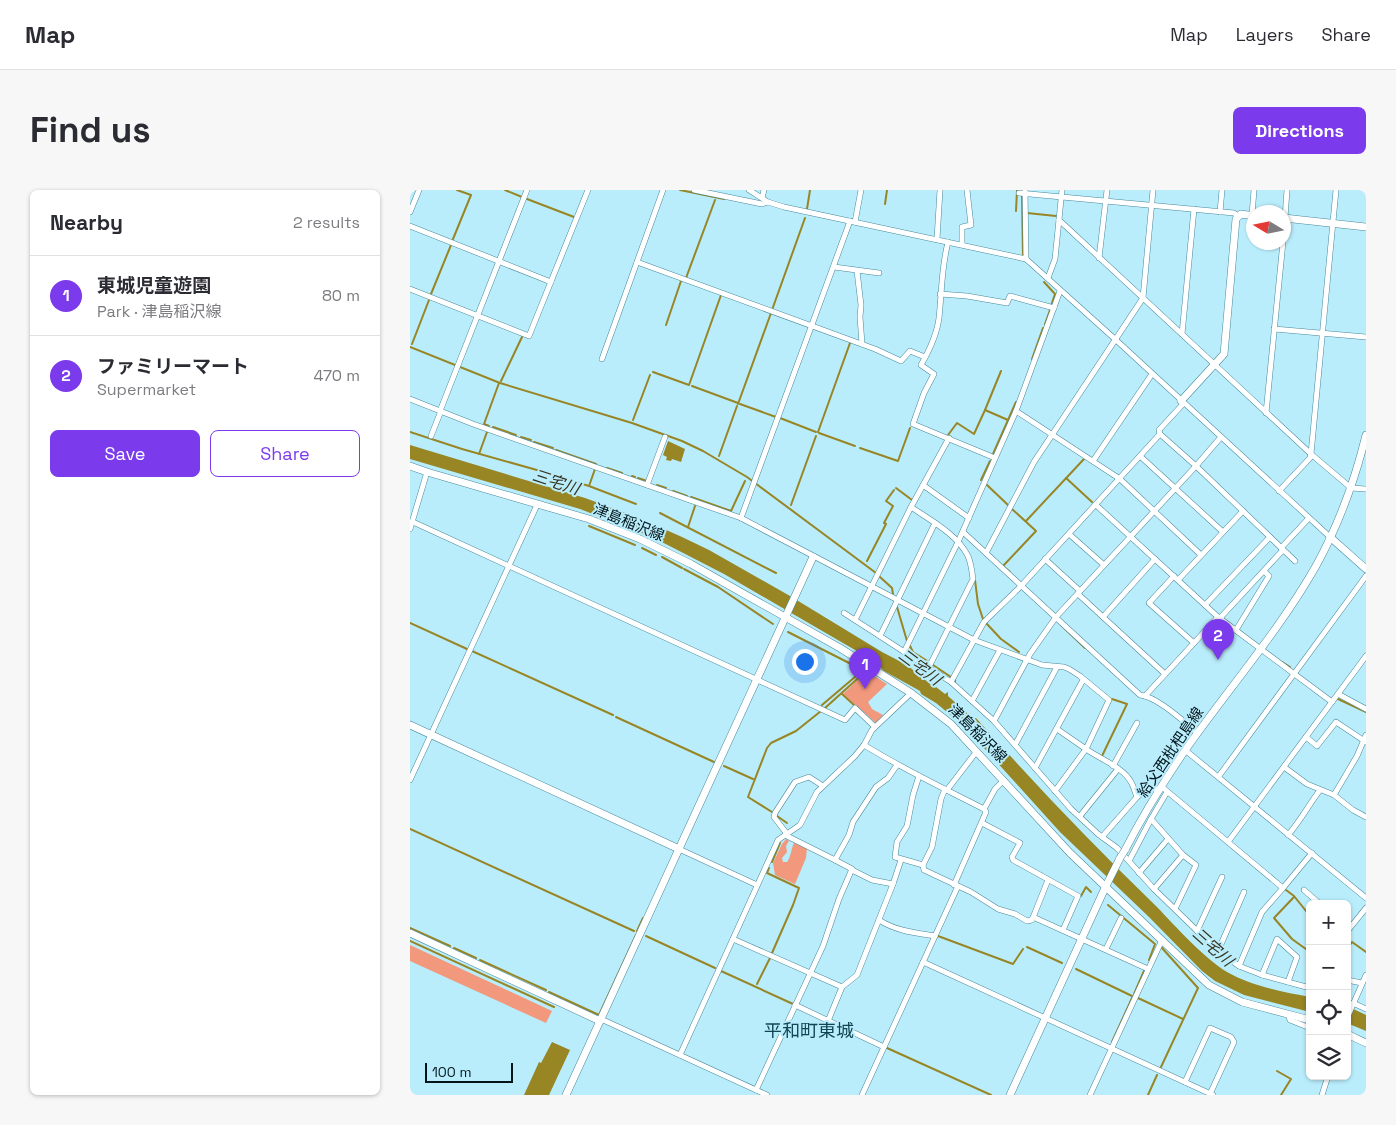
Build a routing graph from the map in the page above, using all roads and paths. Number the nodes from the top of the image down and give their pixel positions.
1 (419, 190) edge
2 (528, 190) edge
3 (588, 190) edge
4 (663, 190) edge
5 (694, 190) edge
6 (749, 190) edge
7 (764, 190) edge
8 (860, 190) edge
9 (940, 190) edge
10 (967, 190) edge
11 (1062, 190) edge
12 (1107, 190) edge
13 (1153, 190) edge
14 (1222, 190) edge
15 (1254, 190) edge
16 (1287, 190) edge
17 (1336, 190) edge
18 (1025, 192) edge
19 (1019, 193) dead end
20 (1062, 197) junction
21 (762, 198) junction
22 (1106, 201) junction
23 (768, 202) junction
24 (1152, 205) junction
25 (1253, 205) edge
26 (1285, 205) edge
27 (1194, 209) junction
28 (410, 212) edge
29 (1220, 212) junction
30 (1246, 214) edge
31 (1238, 216) junction
32 (1059, 220) junction
33 (1291, 220) edge
34 (852, 221) junction
35 (1332, 224) junction
36 (410, 226) edge
37 (1366, 227) edge
38 (937, 239) junction
39 (948, 242) junction
40 (962, 244) junction
41 (1281, 250) edge
42 (1100, 258) junction
43 (1026, 260) junction
44 (500, 261) junction
45 (637, 262) junction
46 (834, 266) junction
47 (857, 271) junction
48 (879, 273) dead end
49 (1048, 278) junction
50 (551, 282) junction
51 (410, 289) edge
52 (1060, 291) junction
53 (940, 294) junction
54 (1143, 298) junction
55 (1054, 308) junction
56 (478, 315) junction
57 (812, 326) junction
58 (1274, 330) junction
59 (1182, 334) junction
60 (1323, 334) junction
61 (1366, 337) edge
62 (1116, 340) junction
63 (862, 344) junction
64 (925, 357) junction
65 (602, 359) dead end
66 (1215, 365) junction
67 (1152, 374) junction
68 (410, 399) edge
69 (1182, 402) junction
70 (440, 411) junction
71 (1016, 411) junction
72 (1266, 413) junction
73 (1160, 434) junction
74 (1053, 435) junction
75 (1366, 435) edge
76 (431, 436) dead end
77 (665, 437) dead end
78 (1221, 437) junction
79 (949, 438) junction
80 (1311, 454) junction
81 (1140, 456) junction
82 (995, 458) junction
83 (1093, 461) junction
84 (410, 466) edge
85 (1196, 466) junction
86 (427, 472) junction
87 (1120, 479) junction
88 (647, 485) junction
89 (923, 485) junction
90 (1350, 488) junction
91 (1175, 489) junction
92 (1366, 489) edge
93 (1279, 490) junction
94 (537, 505) junction
95 (1096, 505) junction
96 (911, 507) junction
97 (1243, 511) junction
98 (1154, 512) junction
99 (741, 518) junction
100 (969, 518) junction
101 (1309, 518) junction
102 (413, 522) junction
103 (935, 523) junction
104 (410, 529) edge
105 (963, 532) junction
106 (1223, 532) junction
107 (1069, 534) junction
108 (1131, 537) junction
109 (1270, 537) junction
110 (1330, 537) junction
111 (958, 542) junction
112 (1282, 549) junction
113 (986, 553) junction
114 (1201, 555) junction
115 (813, 557) junction
116 (1155, 559) junction
117 (1045, 560) junction
118 (1295, 561) dead end
119 (509, 566) junction
120 (1104, 566) junction
121 (1366, 569) edge
122 (1264, 571) junction
123 (1366, 576) edge
124 (1176, 578) junction
125 (872, 586) junction
126 (1021, 586) junction
127 (1079, 593) junction
128 (898, 600) junction
129 (1205, 605) junction
130 (844, 613) dead end
131 (924, 613) junction
132 (785, 616) junction
133 (1056, 617) junction
134 (1103, 617) junction
135 (1219, 617) junction
136 (855, 620) junction
137 (950, 627) junction
138 (1236, 630) junction
139 (880, 636) junction
140 (974, 640) junction
141 (1194, 644) junction
142 (1260, 649) junction
143 (1000, 650) junction
144 (904, 652) junction
145 (1366, 656) edge
146 (1027, 659) junction
147 (928, 667) junction
148 (1057, 667) junction
149 (1165, 674) junction
150 (1294, 674) junction
151 (756, 680) junction
152 (1083, 680) junction
153 (951, 682) junction
154 (910, 693) junction
155 (1338, 694) junction
156 (1145, 696) junction
157 (972, 701) junction
158 (1332, 702) junction
159 (1366, 709) edge
160 (994, 721) junction
161 (1137, 722) dead end
162 (410, 725) edge
163 (875, 727) junction
164 (1057, 729) junction
165 (1198, 733) junction
166 (431, 735) junction
167 (1366, 735) edge
168 (1306, 737) junction
169 (1365, 742) edge
170 (864, 745) junction
171 (1015, 745) junction
172 (1086, 749) junction
173 (1185, 750) junction
174 (978, 751) junction
175 (897, 765) junction
176 (1284, 767) junction
177 (1036, 768) junction
178 (1116, 768) junction
179 (919, 776) junction
180 (1219, 776) junction
181 (410, 780) edge
182 (1004, 780) junction
183 (823, 786) junction
184 (946, 790) junction
185 (1163, 790) junction
186 (1320, 790) junction
187 (1055, 791) junction
188 (1334, 795) junction
189 (1137, 797) junction
190 (1254, 806) junction
191 (984, 808) junction
192 (1080, 816) junction
193 (1366, 817) edge
194 (1151, 819) junction
195 (982, 823) junction
196 (786, 834) junction
197 (1288, 835) junction
198 (1102, 837) junction
199 (1168, 840) junction
200 (1228, 842) junction
201 (679, 849) junction
202 (1312, 853) junction
203 (1183, 856) junction
204 (835, 860) junction
205 (901, 860) junction
206 (1130, 861) junction
207 (923, 865) junction
208 (852, 870) junction
209 (1139, 873) junction
210 (1222, 877) dead end
211 (1048, 880) junction
212 (893, 884) junction
213 (757, 885) junction
214 (1106, 885) junction
215 (956, 886) junction
216 (1283, 888) junction
217 (1154, 889) junction
218 (1304, 890) dead end
219 (1244, 892) dead end
220 (1366, 898) edge
221 (1315, 900) edge
222 (1366, 908) edge
223 (1175, 909) junction
224 (1033, 917) junction
225 (1121, 918) dead end
226 (879, 920) junction
227 (1351, 927) edge
228 (1063, 930) junction
229 (1197, 931) junction
230 (410, 933) edge
231 (935, 936) junction
232 (1082, 938) junction
233 (733, 939) junction
234 (1162, 940) junction
235 (1106, 950) junction
236 (1218, 951) junction
237 (923, 962) junction
238 (1239, 966) junction
239 (1148, 969) junction
240 (810, 974) junction
241 (1262, 975) junction
242 (1366, 975) edge
243 (1351, 981) edge
244 (1288, 982) junction
245 (1362, 983) junction
246 (842, 987) junction
247 (1306, 987) edge
248 (1353, 1004) junction
249 (795, 1006) junction
250 (1351, 1009) edge
251 (1366, 1009) edge
252 (1288, 1014) junction
253 (1045, 1018) junction
254 (1306, 1019) edge
255 (600, 1020) junction
256 (828, 1021) junction
257 (1306, 1026) edge
258 (1349, 1035) edge
259 (1366, 1043) edge
260 (884, 1047) junction
261 (1112, 1049) junction
262 (680, 1055) junction
263 (1326, 1080) edge
264 (1185, 1082) junction
265 (756, 1090) junction
266 (1211, 1094) edge
267 (566, 1095) edge
268 (767, 1095) edge
269 (862, 1095) edge
270 (1010, 1095) edge
271 (1090, 1095) edge
272 (1322, 1095) edge

1 - 28 street
2 - 44 street
3 - 50 street
4 - 45 street
5 - 23 street
6 - 21 street
7 - 21 street
8 - 34 street
9 - 38 street
10 - 40 street
11 - 20 street
12 - 22 street
13 - 24 street
14 - 29 street
15 - 25 street
16 - 26 street
17 - 35 street
18 - 19 street
18 - 20 street
18 - 43 street
20 - 22 street
20 - 32 street
21 - 23 street
22 - 24 street
22 - 42 street
23 - 34 street
24 - 27 street
24 - 54 street
27 - 29 street
27 - 59 street
29 - 31 street
30 - 31 main road
31 - 66 main road
32 - 42 street
32 - 49 street
33 - 35 main road
34 - 38 street
34 - 46 street
35 - 37 main road
35 - 60 street
36 - 44 street
38 - 39 street
39 - 40 street
39 - 53 street
40 - 43 street
41 - 58 street
42 - 54 street
43 - 49 street
44 - 50 street
44 - 56 street
45 - 57 street
45 - 65 street
46 - 47 street
46 - 57 street
47 - 48 street
47 - 63 street
49 - 52 street
50 - 56 street
51 - 56 street
52 - 55 street
52 - 62 street
53 - 55 street
53 - 64 street
54 - 59 street
54 - 62 street
55 - 71 street
56 - 70 street
57 - 63 street
57 - 99 street
58 - 60 street
58 - 72 street
59 - 66 street
60 - 61 street
60 - 80 street
62 - 67 street
62 - 74 street
63 - 64 street
64 - 79 street
66 - 69 main road
66 - 72 street
67 - 69 street
67 - 83 street
68 - 70 street
69 - 73 street
69 - 78 street
70 - 76 street
70 - 88 street
71 - 74 street
71 - 82 street
72 - 80 street
73 - 81 street
73 - 85 street
74 - 83 street
74 - 113 street
75 - 90 main road, 給父西枇杷島線
77 - 88 street
78 - 85 street
78 - 93 street
79 - 82 street
79 - 89 street
80 - 90 street
80 - 93 street
81 - 87 street
81 - 91 street
82 - 100 street
83 - 87 street
84 - 86 main road, 津島稲沢線
85 - 91 street
85 - 97 street
86 - 94 main road, 津島稲沢線
86 - 102 street
87 - 95 street
87 - 98 street
88 - 99 street
89 - 96 street
89 - 100 street
90 - 92 street
90 - 110 main road, 給父西枇杷島線
91 - 98 street
91 - 106 street
93 - 101 street
94 - 119 street
94 - 132 main road, 津島稲沢線
95 - 107 street
95 - 108 street
96 - 103 street
96 - 125 street
97 - 106 street
97 - 109 street
98 - 108 street
98 - 114 street
99 - 115 street
100 - 105 street
101 - 110 street
101 - 112 street
102 - 104 street
102 - 119 street
103 - 111 street
103 - 128 street
105 - 111 street
105 - 113 street
106 - 114 street
107 - 117 street
107 - 120 street
108 - 116 street
108 - 120 street
109 - 112 street
109 - 129 street
110 - 121 main road
110 - 142 main road, 給父西枇杷島線
111 - 131 street
111 - 137 street
112 - 118 street
112 - 122 street
113 - 126 street
114 - 124 street
115 - 125 street
115 - 132 main road
116 - 124 street
116 - 134 street
117 - 126 street
117 - 127 street
119 - 151 street
119 - 166 street
120 - 127 street
122 - 135 street
122 - 138 street
123 - 150 street
124 - 129 street
124 - 141 street
125 - 128 street
125 - 136 street
126 - 133 street
126 - 140 street
127 - 133 street
127 - 134 street
128 - 131 street
128 - 139 street
129 - 135 street
130 - 136 street
131 - 137 street
131 - 144 street
132 - 151 main road
132 - 154 main road, 津島稲沢線
133 - 146 street
133 - 156 street
134 - 149 street
135 - 138 street
135 - 141 street
136 - 139 street
137 - 140 street
137 - 147 street
138 - 142 street
139 - 144 street
140 - 143 street
140 - 153 street
141 - 149 street
142 - 150 street
142 - 165 main road, 給父西枇杷島線
143 - 146 street
143 - 157 street
144 - 147 street
145 - 155 street
146 - 148 street
146 - 160 street
147 - 153 street
148 - 152 street
148 - 171 street
149 - 156 street
150 - 158 street
150 - 180 street
151 - 163 street
151 - 201 main road
152 - 164 street
152 - 172 street
153 - 157 street
154 - 163 street
154 - 174 main road, 津島稲沢線
155 - 158 street
155 - 159 street
156 - 165 street
157 - 160 street
158 - 168 street
160 - 171 street
161 - 178 street
162 - 166 main road
163 - 170 street
164 - 172 street
164 - 177 street
165 - 173 main road, 給父西枇杷島線
166 - 181 street
166 - 201 main road
167 - 169 street
168 - 169 street
168 - 176 street
169 - 188 street
170 - 175 street
170 - 183 street
171 - 177 street
172 - 178 street
172 - 187 street
173 - 180 street
173 - 185 main road, 給父西枇杷島線
174 - 182 main road, 津島稲沢線
174 - 184 street
175 - 179 street
175 - 204 street
176 - 186 street
176 - 190 street
177 - 187 street
178 - 189 street
178 - 192 street
179 - 184 street
179 - 205 street
180 - 190 street
182 - 191 street
182 - 214 main road, 津島稲沢線
183 - 196 street
183 - 196 street
184 - 191 street
184 - 207 street
185 - 189 street
185 - 194 street
185 - 200 street
185 - 214 main road, 給父西枇杷島線, bridge
186 - 188 street
186 - 197 street
187 - 192 street
188 - 193 street
189 - 198 street
190 - 197 street
190 - 200 street
191 - 195 street
192 - 198 street
194 - 199 street
194 - 206 street
195 - 211 street
195 - 215 street
196 - 204 street
196 - 213 street
197 - 202 street
198 - 206 street
199 - 203 street
199 - 209 street
200 - 216 street
201 - 213 street
201 - 255 main road
202 - 216 street
202 - 220 street
203 - 217 street
203 - 223 street
204 - 208 street
205 - 207 street
205 - 212 street
206 - 209 street
207 - 215 street
208 - 212 street
208 - 240 street
209 - 217 street
210 - 229 street
211 - 224 street
211 - 228 street
212 - 226 street
213 - 233 street
214 - 232 main road, 給父西枇杷島線
214 - 234 main road, 津島稲沢線
215 - 224 street
215 - 231 street
216 - 238 street
217 - 223 street
218 - 221 street
219 - 236 street
222 - 227 street
223 - 229 street
224 - 228 street
225 - 235 street
226 - 231 street
226 - 246 street
228 - 232 street
229 - 236 street
230 - 255 main road
231 - 237 street
232 - 235 street
232 - 253 main road, 給父西枇杷島線
233 - 240 street
233 - 262 street
234 - 239 street
234 - 252 main road, 津島稲沢線
235 - 239 street
236 - 238 street
237 - 253 street
237 - 260 street
238 - 241 street
239 - 261 street
240 - 246 street
240 - 249 street
241 - 244 street
241 - 244 street
242 - 245 street
243 - 245 street
244 - 247 street
245 - 248 street
246 - 256 street
248 - 250 street
248 - 251 street
249 - 256 street
249 - 265 street
252 - 254 main road, 津島稲沢線
252 - 257 street
253 - 261 street
253 - 270 main road, 給父西枇杷島線
255 - 262 street
255 - 267 main road
256 - 260 street
258 - 259 main road
260 - 269 street
261 - 264 street
261 - 271 street
262 - 265 street
263 - 272 street
264 - 266 street
264 - 266 street
265 - 268 street

